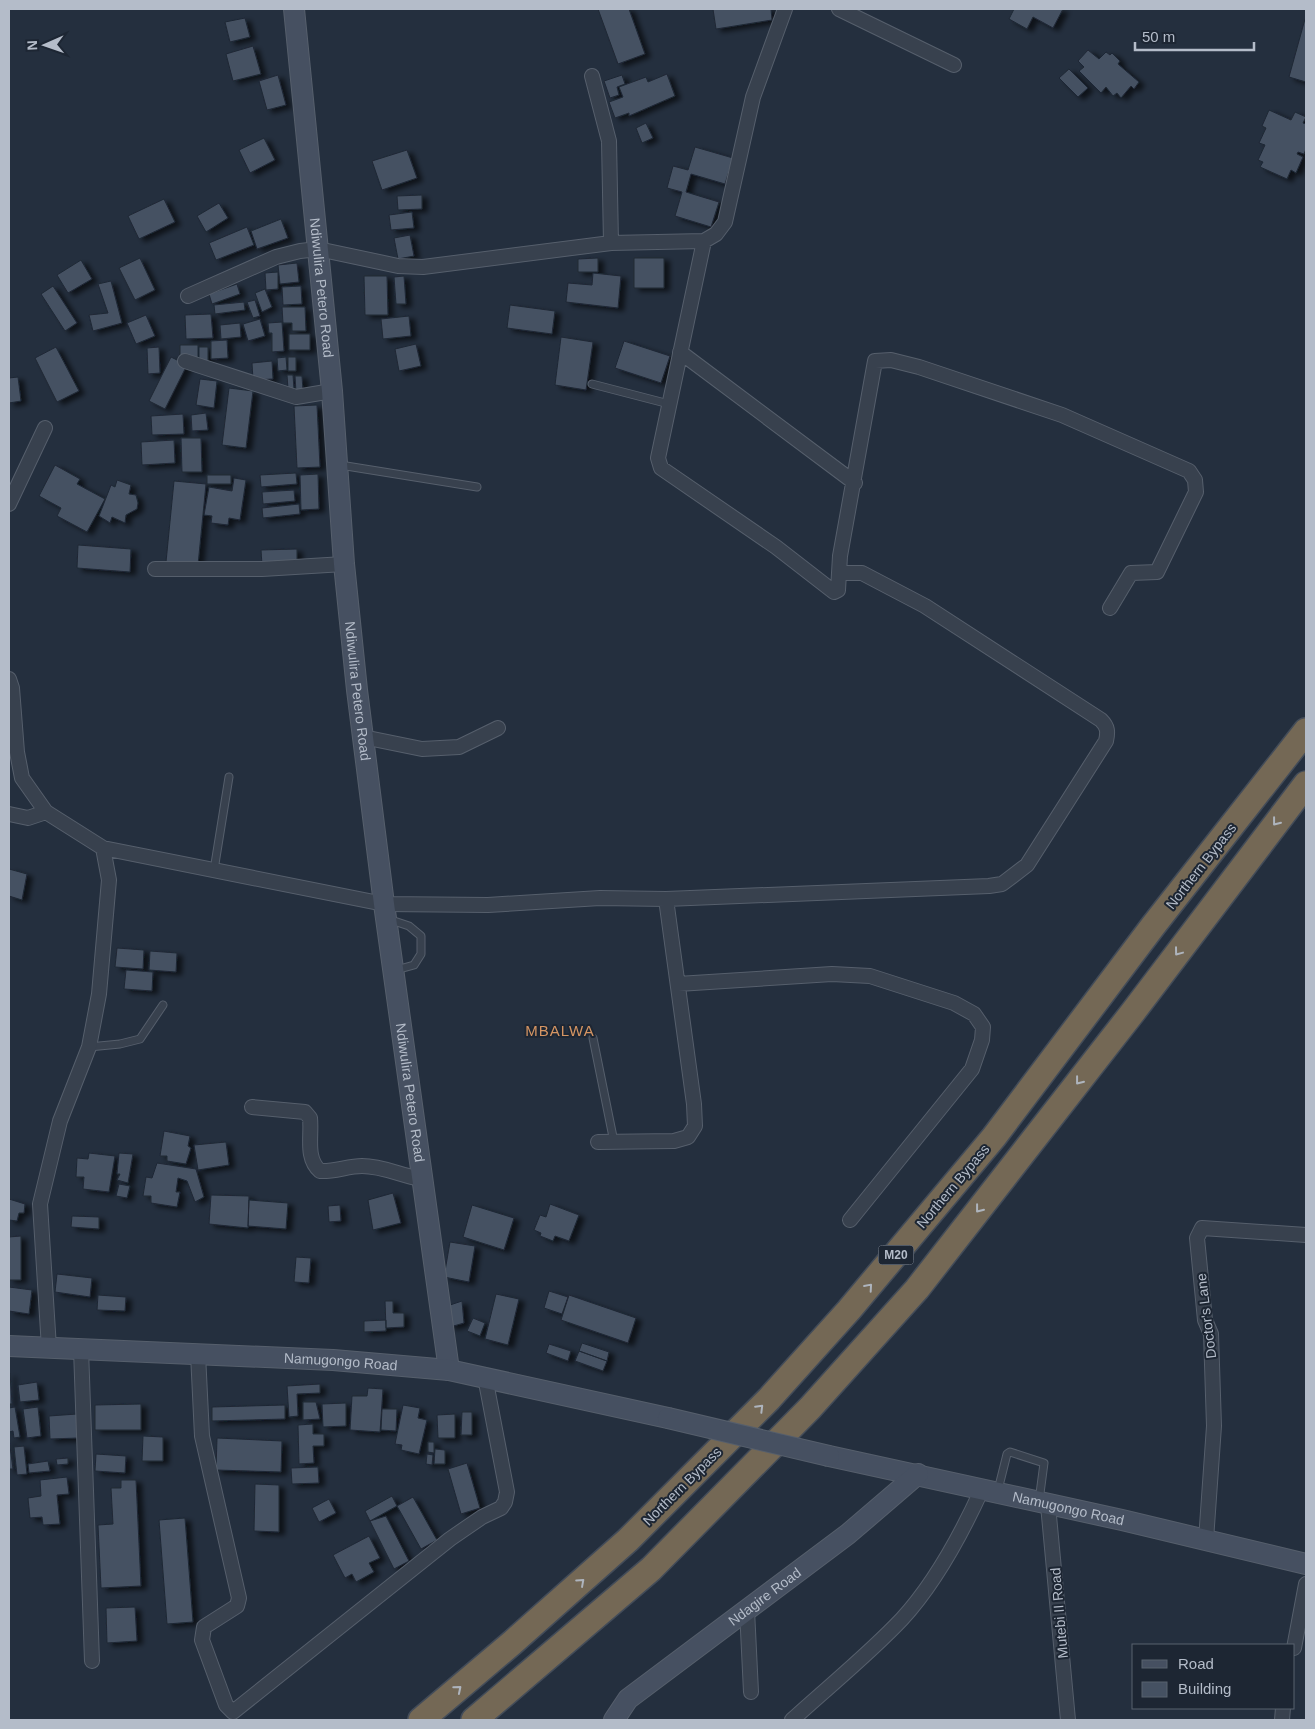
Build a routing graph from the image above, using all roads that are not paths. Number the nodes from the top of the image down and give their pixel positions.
1 (294, 9) edge
2 (785, 9) edge
3 (839, 9) edge
4 (954, 65) dead end
5 (592, 76) dead end
6 (704, 241) junction
7 (611, 243) junction
8 (318, 249) junction
9 (188, 296) dead end
10 (680, 352) junction
11 (185, 361) dead end
12 (592, 384) dead end
13 (332, 391) junction
14 (669, 404) junction
15 (45, 428) dead end
16 (337, 464) junction
17 (855, 483) junction
18 (477, 487) dead end
19 (9, 504) edge
20 (344, 564) junction
21 (155, 569) dead end
22 (840, 573) junction
23 (1110, 608) dead end
24 (9, 679) edge
25 (498, 728) dead end
26 (1306, 731) edge
27 (363, 737) junction
28 (230, 777) dead end
29 (1306, 784) edge
30 (46, 812) junction
31 (9, 814) edge
32 (103, 848) junction
33 (214, 870) junction
34 (666, 899) junction
35 (385, 911) junction
36 (393, 971) junction
37 (678, 984) junction
38 (163, 1005) dead end
39 (593, 1038) dead end
40 (89, 1047) junction
41 (252, 1107) dead end
42 (598, 1142) dead end
43 (614, 1142) junction
44 (422, 1179) junction
45 (850, 1220) dead end
46 (1306, 1235) edge
47 (9, 1346) edge
48 (49, 1348) junction
49 (82, 1349) junction
50 (198, 1354) junction
51 (449, 1370) junction
52 (486, 1377) junction
53 (918, 1474) junction
54 (990, 1491) junction
55 (1043, 1504) junction
56 (1206, 1540) junction
57 (1306, 1564) edge
58 (1306, 1584) edge
59 (747, 1610) junction
60 (1295, 1644) edge
61 (92, 1662) dead end
62 (751, 1692) dead end
63 (421, 1720) edge
64 (474, 1720) edge
65 (614, 1720) edge
66 (792, 1720) edge
67 (1068, 1720) edge

1 - 8 street, Ndiwulira Petero Road
2 - 6 street
3 - 4 street
5 - 7 street
6 - 7 street
6 - 10 street
7 - 8 street
8 - 9 street
8 - 13 street, Ndiwulira Petero Road
10 - 14 street
10 - 17 street
11 - 13 street
12 - 14 lane
13 - 16 street, Ndiwulira Petero Road
14 - 22 street
15 - 19 street
16 - 18 lane
16 - 20 street, Ndiwulira Petero Road
17 - 22 street
17 - 23 street
20 - 21 street
20 - 27 street, Ndiwulira Petero Road
22 - 34 street
24 - 30 street
25 - 27 street
63 -> 26 highway, Northern Bypass / M20
27 - 35 street, Ndiwulira Petero Road
28 - 33 lane
29 -> 64 highway, M20
30 - 31 street
30 - 32 street
32 - 33 street
32 - 40 street
33 - 35 street
34 - 35 street
34 - 37 street
35 - 36 street, Ndiwulira Petero Road
35 - 36 lane
36 - 44 street, Ndiwulira Petero Road
37 - 43 street
37 - 45 street
38 - 40 lane
39 - 43 lane
40 - 48 street
41 - 44 street
42 - 43 street
44 - 51 street, Ndiwulira Petero Road
46 - 56 street, Doctor's Lane
47 - 48 street, Namugongo Road
48 - 49 street, Namugongo Road
49 - 50 street, Namugongo Road
49 - 61 street
50 - 51 street, Namugongo Road
50 - 52 street
51 - 52 street, Namugongo Road
52 - 53 street, Namugongo Road, bridge
53 - 54 street, Namugongo Road
53 - 59 street, Ndagire Road
54 - 55 street, Namugongo Road
54 - 55 lane
54 - 66 street
55 - 56 street, Namugongo Road
55 - 67 street, Mutebi II Road
56 - 57 street, Namugongo Road
58 - 60 street
59 - 62 street
59 - 65 street, Ndagire Road

